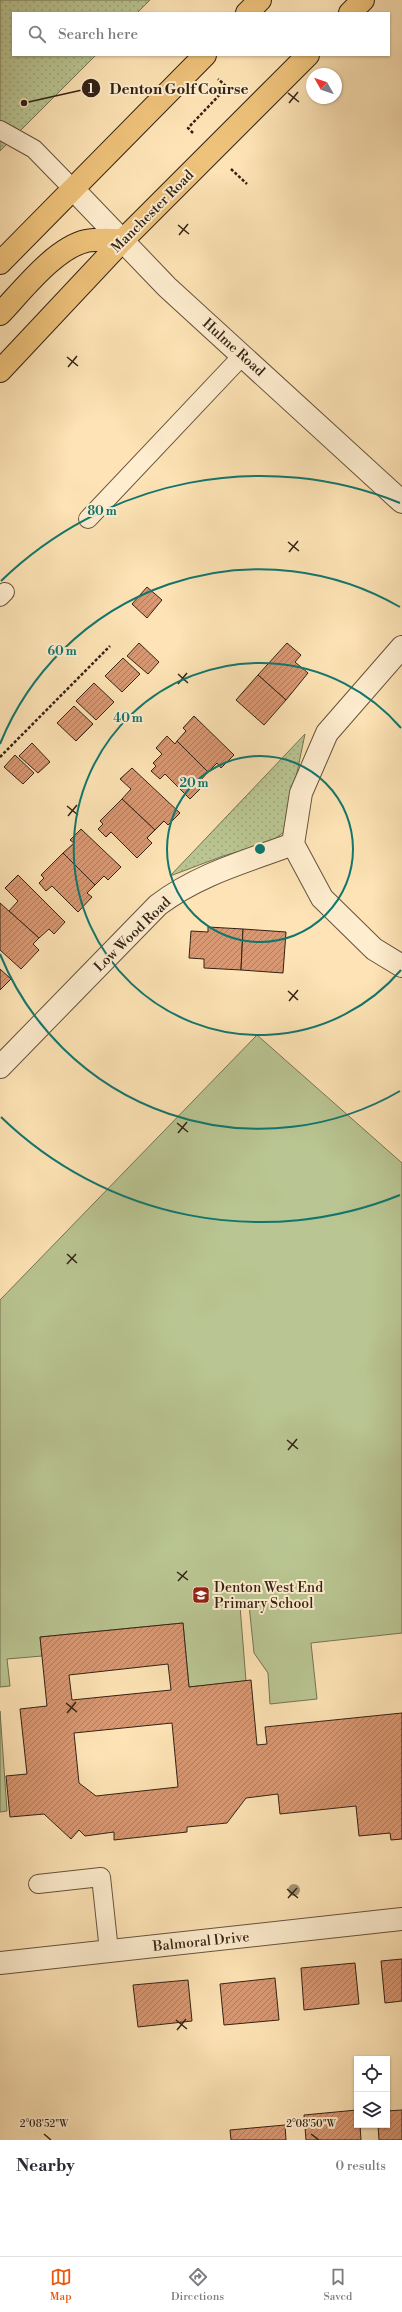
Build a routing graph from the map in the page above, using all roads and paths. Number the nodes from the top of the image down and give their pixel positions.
1 (260, 0) edge
2 (363, 0) edge
3 (248, 12) edge
4 (351, 12) edge
5 (204, 56) edge
6 (307, 56) edge
7 (214, 75) dead end
8 (0, 130) edge
9 (196, 136) dead end
10 (230, 168) dead end
11 (247, 184) dead end
12 (72, 188) junction
13 (123, 240) junction
14 (0, 263) edge
15 (0, 314) edge
16 (243, 355) junction
17 (0, 371) edge
18 (402, 502) edge
19 (88, 519) dead end
20 (110, 646) dead end
21 (402, 647) edge
22 (0, 757) edge
23 (293, 844) junction
24 (402, 966) edge
25 (0, 1067) edge
26 (38, 1884) dead end
27 (402, 1919) edge
28 (109, 1951) junction
29 (0, 1963) edge

1 - 3 highway
2 - 4 highway
5 - 12 highway
6 - 13 highway, Manchester Road
7 - 9 path
8 - 12 lane
10 - 11 path
12 - 13 street, Hulme Road
12 - 14 highway
13 - 15 highway
13 - 16 street, Hulme Road
13 - 17 highway, Manchester Road
16 - 18 street, Hulme Road
16 - 19 lane
20 - 22 path
21 - 23 street
23 - 24 street
23 - 25 street, Low Wood Road
26 - 28 lane
27 - 28 street, Balmoral Drive
28 - 29 street, Balmoral Drive

